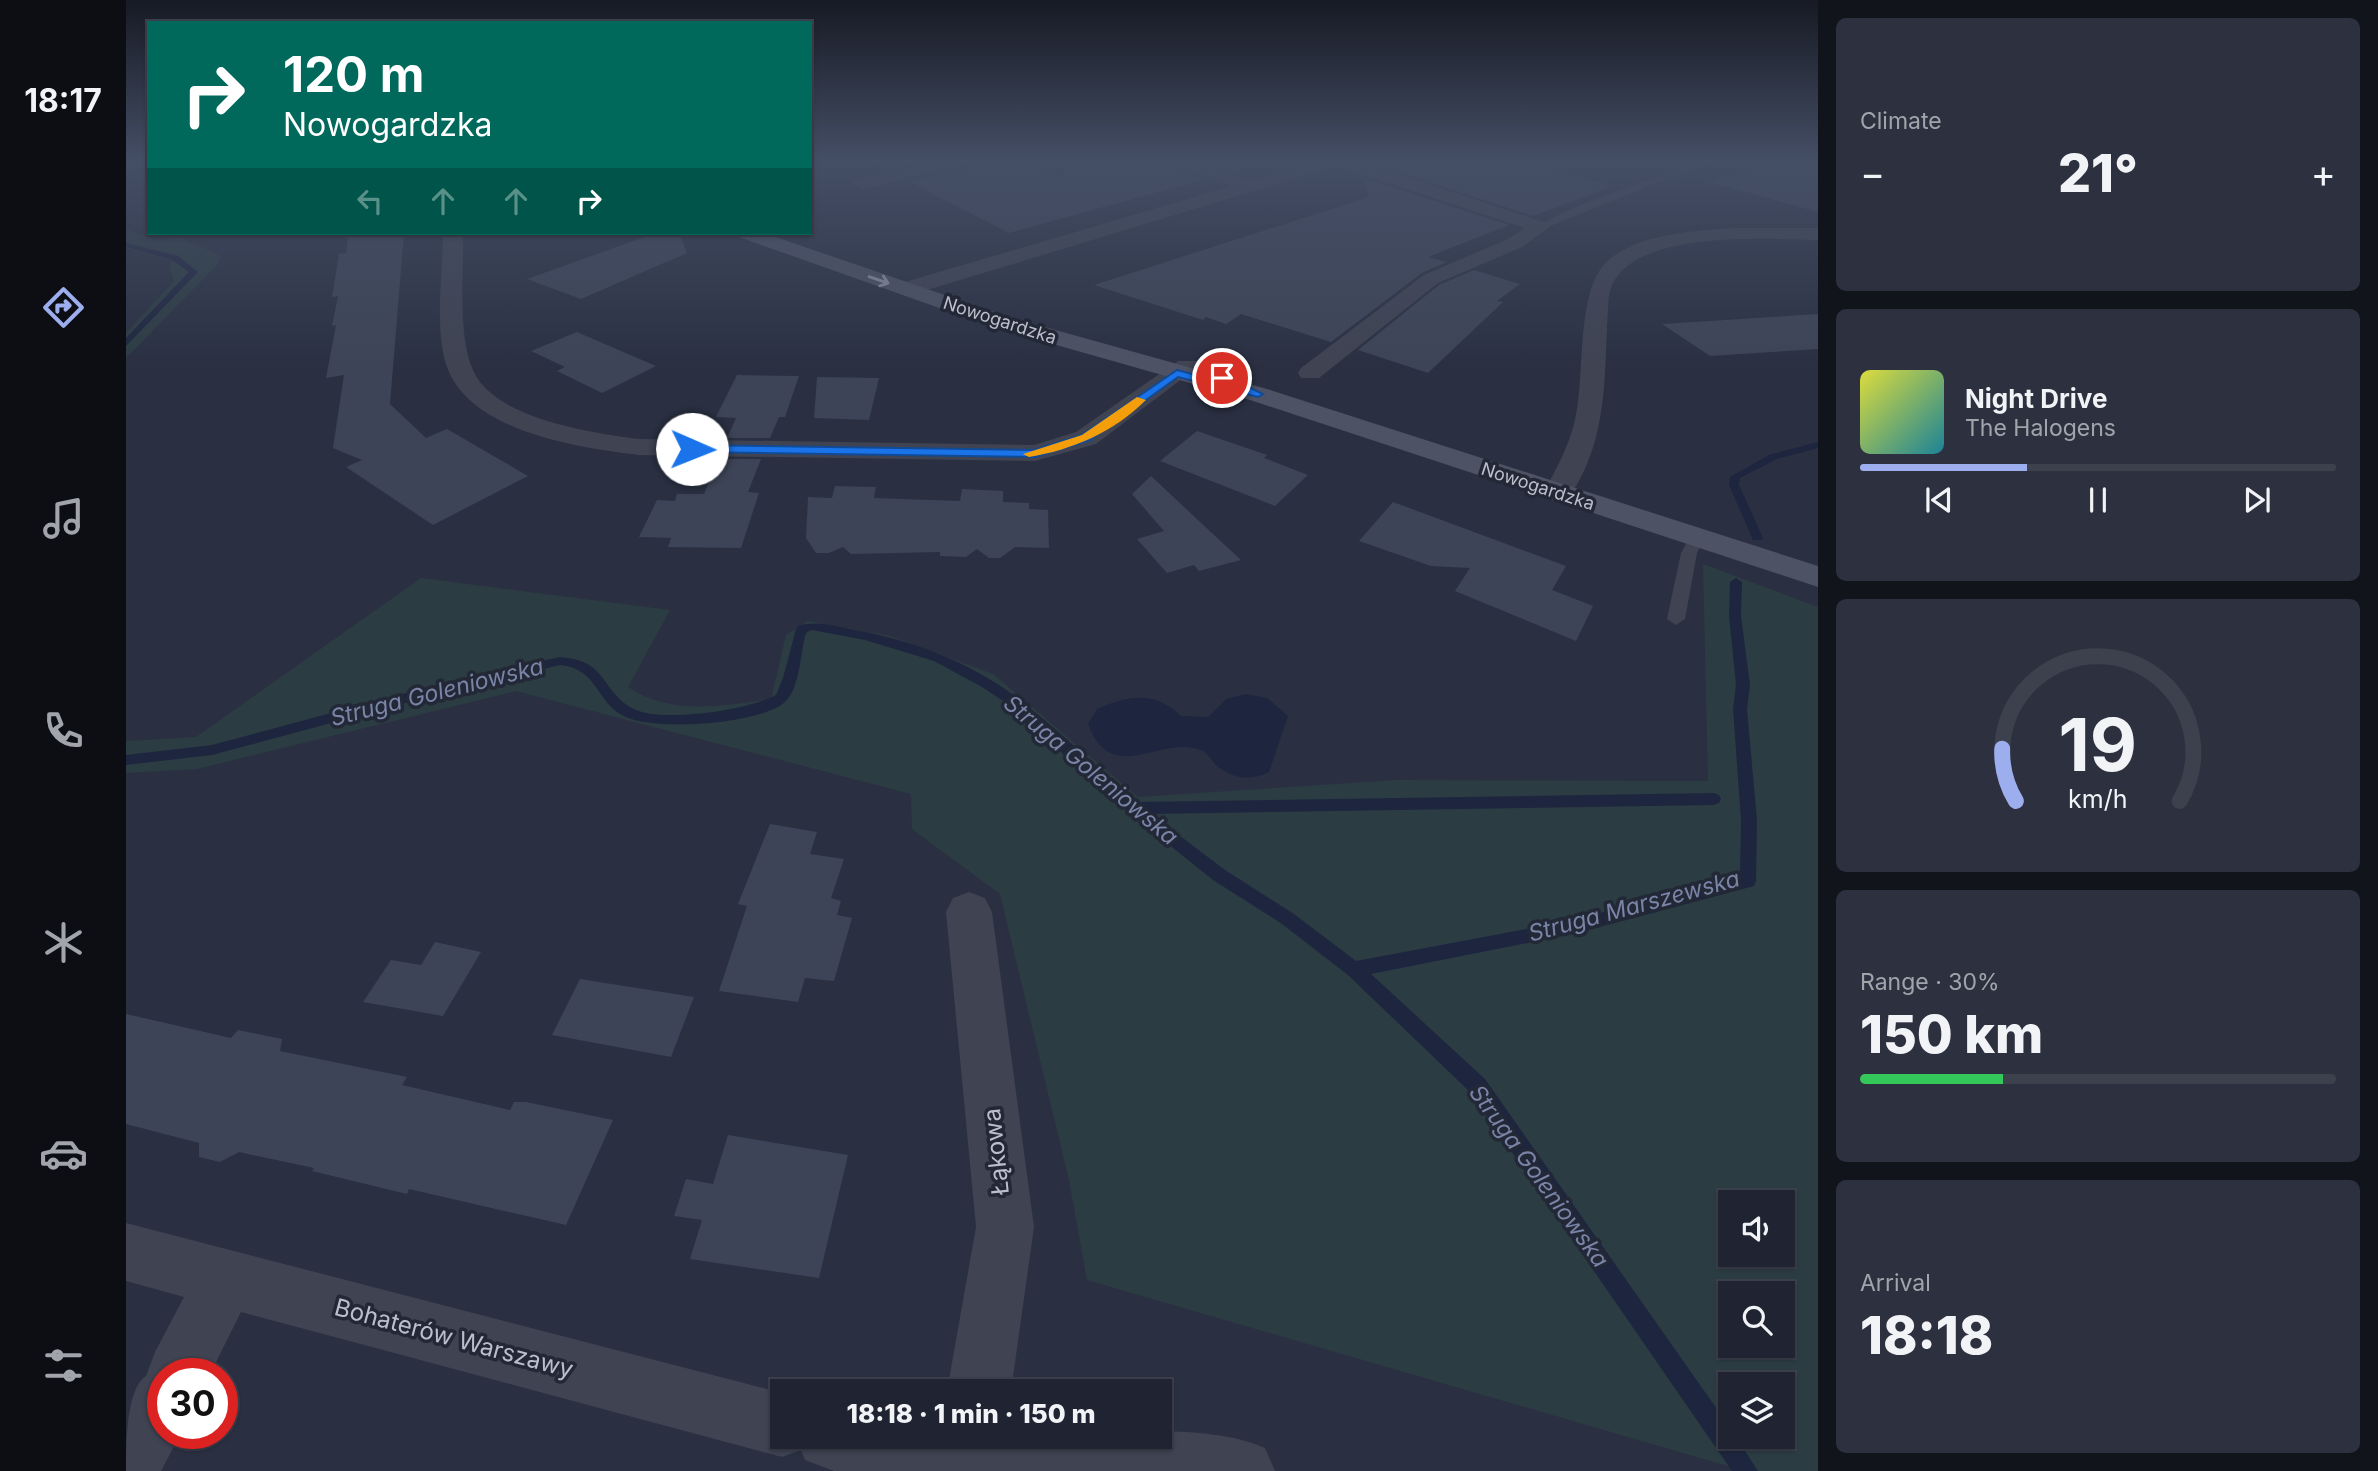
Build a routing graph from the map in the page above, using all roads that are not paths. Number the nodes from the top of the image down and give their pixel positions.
1 (1108, 228) edge
2 (1539, 228) edge
3 (1818, 234) edge
4 (453, 235) edge
5 (752, 235) edge
6 (804, 235) edge
7 (935, 279) junction
8 (906, 289) junction
9 (1182, 369) junction
10 (1310, 373) dead end
11 (1558, 493) junction
12 (1696, 538) junction
13 (1818, 577) edge
14 (1676, 619) dead end
15 (969, 912) dead end
16 (126, 1252) edge
17 (226, 1279) junction
18 (185, 1358) edge
19 (981, 1379) edge
20 (770, 1421) edge
21 (147, 1431) edge
22 (874, 1449) edge
23 (969, 1456) edge
24 (126, 1471) edge
25 (1242, 1471) edge

1 - 7 street
2 - 10 street
3 - 11 street
4 - 9 street
5 -> 8 street, Nowogardzka
6 - 7 street, Nowogardzka
7 - 8 street
7 - 9 street, Nowogardzka
8 - 9 street, Nowogardzka
9 - 11 street, Nowogardzka
11 - 12 street, Nowogardzka
12 - 13 street, Nowogardzka
12 - 14 lane
15 - 19 street, Łąkowa
16 - 17 street, Bohaterów Warszawy
17 - 18 street
17 - 20 street, Bohaterów Warszawy
21 - 24 street
22 - 23 street
23 - 25 street

